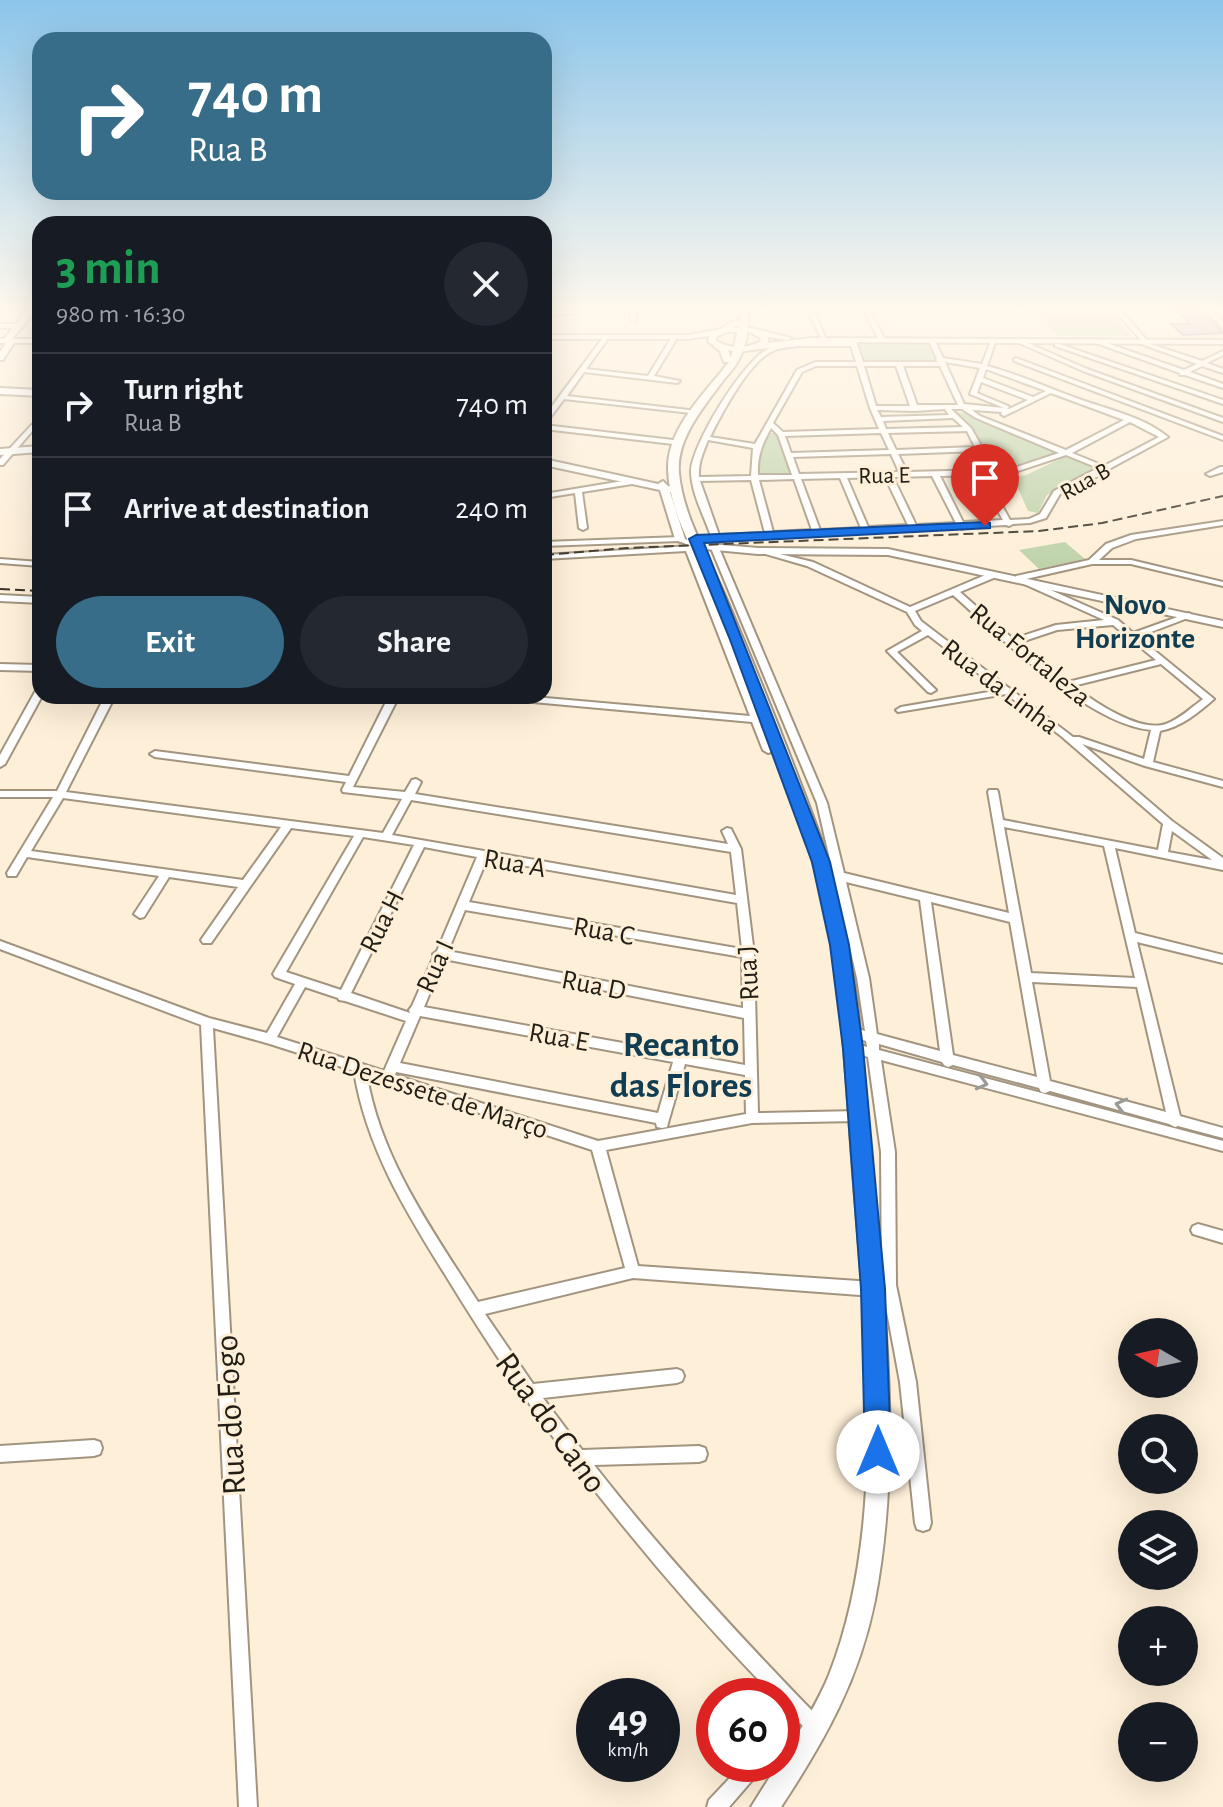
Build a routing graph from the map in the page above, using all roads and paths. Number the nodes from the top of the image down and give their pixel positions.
1 (708, 395) edge
2 (734, 395) edge
3 (785, 395) edge
4 (869, 395) edge
5 (910, 395) edge
6 (958, 395) edge
7 (975, 395) edge
8 (1022, 395) edge
9 (1038, 395) edge
10 (1064, 395) edge
11 (1110, 395) edge
12 (1145, 395) edge
13 (1155, 395) edge
14 (1204, 395) edge
15 (562, 397) joint
16 (1032, 399) junction
17 (1223, 402) edge
18 (1130, 403) junction
19 (964, 407) junction
20 (873, 408) junction
21 (915, 409) junction
22 (948, 410) junction
23 (1011, 410) junction
24 (552, 412) edge
25 (689, 412) dead end
26 (1112, 413) junction
27 (955, 417) junction
28 (880, 419) junction
29 (1129, 420) junction
30 (1223, 420) edge
31 (990, 422) junction
32 (769, 423) junction
33 (552, 425) edge
34 (32, 426) edge
35 (969, 429) junction
36 (885, 431) junction
37 (781, 434) junction
38 (706, 438) junction
39 (1223, 438) edge
40 (673, 442) dead end
41 (757, 446) junction
42 (981, 449) junction
43 (32, 450) edge
44 (5, 452) edge
45 (894, 452) junction
46 (1068, 452) junction
47 (789, 455) junction
48 (552, 462) edge
49 (0, 463) edge
50 (579, 469) junction
51 (1106, 469) junction
52 (1223, 469) edge
53 (673, 472) junction
54 (980, 473) junction
55 (993, 473) junction
56 (904, 474) junction
57 (935, 474) junction
58 (1210, 474) dead end
59 (695, 475) junction
60 (888, 475) junction
61 (753, 476) junction
62 (843, 476) junction
63 (796, 477) junction
64 (629, 482) junction
65 (672, 489) junction
66 (578, 491) junction
67 (552, 495) edge
68 (1223, 523) edge
69 (1009, 524) junction
70 (962, 527) junction
71 (583, 528) dead end
72 (914, 529) junction
73 (866, 531) junction
74 (817, 533) junction
75 (770, 535) junction
76 (552, 544) edge
77 (699, 544) junction
78 (758, 551) junction
79 (552, 556) edge
80 (0, 561) edge
81 (1092, 562) junction
82 (32, 563) edge
83 (993, 575) junction
84 (1021, 580) junction
85 (1223, 584) edge
86 (954, 591) junction
87 (0, 598) edge
88 (32, 600) edge
89 (910, 610) junction
90 (1189, 616) junction
91 (1115, 622) junction
92 (1223, 624) edge
93 (928, 631) junction
94 (1132, 636) junction
95 (1013, 642) junction
96 (1162, 661) junction
97 (0, 667) edge
98 (32, 668) edge
99 (1068, 685) junction
100 (931, 690) dead end
101 (1008, 691) junction
102 (552, 701) edge
103 (33, 704) edge
104 (106, 704) edge
105 (390, 704) edge
106 (901, 710) dead end
107 (762, 720) junction
108 (1156, 728) junction
109 (1064, 734) junction
110 (768, 750) dead end
111 (155, 754) dead end
112 (0, 764) edge
113 (1148, 764) junction
114 (416, 782) dead end
115 (349, 784) junction
116 (1223, 784) edge
117 (993, 792) dead end
118 (0, 794) edge
119 (60, 794) junction
120 (408, 796) junction
121 (998, 822) junction
122 (1168, 823) junction
123 (288, 824) junction
124 (727, 831) dead end
125 (360, 834) junction
126 (386, 837) junction
127 (1108, 843) junction
128 (420, 844) junction
129 (736, 849) junction
130 (23, 853) junction
131 (1162, 854) junction
132 (483, 856) junction
133 (821, 862) junction
134 (1223, 864) edge
135 (12, 873) dead end
136 (165, 874) junction
137 (842, 877) junction
138 (245, 884) junction
139 (925, 898) junction
140 (742, 900) junction
141 (461, 905) junction
142 (140, 914) dead end
143 (1016, 919) junction
144 (1129, 936) junction
145 (207, 940) dead end
146 (0, 945) edge
147 (439, 954) junction
148 (748, 954) junction
149 (1223, 959) edge
150 (1026, 977) junction
151 (1140, 983) junction
152 (301, 984) junction
153 (343, 997) junction
154 (413, 1014) junction
155 (749, 1014) junction
156 (207, 1022) junction
157 (270, 1039) junction
158 (874, 1039) junction
159 (852, 1040) junction
160 (876, 1054) junction
161 (680, 1058) junction
162 (948, 1058) junction
163 (360, 1069) junction
164 (750, 1071) junction
165 (390, 1072) junction
166 (950, 1074) junction
167 (1044, 1084) junction
168 (1046, 1101) junction
169 (859, 1116) junction
170 (752, 1118) junction
171 (663, 1119) junction
172 (1175, 1120) junction
173 (1223, 1133) edge
174 (660, 1134) junction
175 (1177, 1135) junction
176 (598, 1146) junction
177 (1223, 1146) edge
178 (1198, 1230) dead end
179 (1223, 1237) edge
180 (633, 1272) junction
181 (873, 1289) junction
182 (473, 1310) junction
183 (677, 1376) dead end
184 (529, 1392) junction
185 (94, 1448) dead end
186 (0, 1454) edge
187 (699, 1454) dead end
188 (576, 1458) junction
189 (923, 1523) dead end
190 (771, 1678) edge
191 (800, 1710) edge
192 (818, 1728) junction
193 (739, 1782) edge
194 (248, 1807) edge
195 (716, 1807) edge
196 (765, 1807) edge

1 - 53 main road
2 - 38 street
3 - 32 street, Rua B
4 - 20 street
5 - 21 street
6 - 19 street
7 - 23 street
8 - 16 street
9 - 16 street
10 - 26 street, Rua B
11 - 18 street
12 - 18 street
13 - 30 street
14 - 17 street
15 - 24 street
15 - 25 street
16 - 23 street
18 - 26 street
18 - 39 street
19 - 22 street
19 - 23 street
19 - 31 street
20 - 21 street
20 - 28 street
21 - 22 street
22 - 27 street
23 - 31 street
26 - 29 street, Rua B
27 - 28 street
27 - 35 street
28 - 36 street
29 - 46 street, Rua E
29 - 51 street, Rua B
31 - 46 street
32 - 37 street
32 - 41 street
33 - 40 street
34 - 44 street
35 - 36 street
35 - 42 street
36 - 37 street
36 - 45 street
37 - 47 street
38 - 41 street
38 - 59 street
41 - 61 street
42 - 45 street
42 - 55 street
43 - 44 main road
44 - 49 street
45 - 47 street
45 - 56 street
46 - 51 street
46 - 55 street, Rua E
47 - 63 street
48 - 50 main road
50 - 64 main road
50 - 65 main road
51 - 69 street, Rua B
52 - 58 street
53 - 59 street, Rua E
53 - 65 main road
54 - 55 street, Rua E
54 - 57 street, Rua E
54 - 69 street
56 - 57 street, Rua E
56 - 60 street, Rua E
57 - 70 street
59 - 61 street, Rua E
59 - 77 street
60 - 62 street, Rua E
60 - 72 street
61 - 63 street, Rua E
61 - 75 street
62 - 63 street, Rua E
62 - 73 street
63 - 74 street
64 - 65 main road
64 - 66 street
65 - 77 main road
66 - 67 street
66 - 71 street
68 - 81 street
69 - 70 street, Rua B
70 - 72 street, Rua B
72 - 73 street, Rua B
73 - 74 street, Rua B
74 - 75 street, Rua B
75 - 77 street, Rua B
76 - 77 street
77 - 78 main road
77 - 79 street
77 - 107 main road
77 - 137 street
78 - 83 main road
78 - 89 street, Rua da Linha
80 - 82 street
81 - 84 street
81 - 85 street
83 - 84 main road
83 - 86 street
84 - 90 main road
84 - 91 street
86 - 89 street
86 - 95 street, Rua Fortaleza
87 - 88 street
89 - 93 street, Rua da Linha
90 - 92 main road
90 - 94 street
91 - 94 street
91 - 95 street
93 - 100 street
93 - 101 street, Rua da Linha
94 - 96 street
95 - 99 street, Rua Fortaleza
96 - 99 street
96 - 108 street
97 - 98 street
99 - 108 street, Rua Fortaleza
101 - 106 street
101 - 109 street, Rua da Linha
102 - 107 street
103 - 112 street
104 - 119 street
105 - 115 street
107 - 110 street
107 - 133 main road
108 - 113 street
109 - 113 street
109 - 122 street, Rua da Linha
111 - 115 street, Rua A
113 - 116 street
114 - 120 street
115 - 120 street, Rua A
117 - 121 street
118 - 119 street, Rua A
119 - 123 street, Rua A
119 - 130 street
120 - 126 street
120 - 129 street, Rua A
121 - 127 street
121 - 143 street
122 - 131 street
122 - 134 street, Rua da Linha
123 - 125 street, Rua A
123 - 138 street
124 - 129 street, Rua J
125 - 126 street, Rua A
125 - 152 street, Rua E
126 - 128 street, Rua A
127 - 131 street
127 - 144 street
128 - 132 street, Rua A
128 - 153 street, Rua H
129 - 140 street, Rua J
130 - 135 street
130 - 136 street
131 - 134 street
132 - 140 street, Rua A
132 - 141 street, Rua I
133 - 137 street
133 - 159 main road
136 - 138 street
136 - 142 street
137 - 139 street
137 - 158 street
138 - 145 street
139 - 143 street
139 - 162 street
140 - 148 street, Rua J
141 - 147 street, Rua I
141 - 148 street, Rua C
143 - 150 street
144 - 149 street
144 - 151 street
146 - 156 street, Rua Dezessete de Março
147 - 154 street, Rua I
147 - 155 street, Rua D
148 - 155 street, Rua J
150 - 151 street
150 - 167 street
151 - 172 street
152 - 153 street, Rua E
152 - 157 street
153 - 154 street, Rua E
154 - 161 street, Rua E
154 - 165 street, Rua I
155 - 164 street, Rua J
156 - 157 street, Rua Dezessete de Março
156 - 194 street, Rua do Fogo
157 - 163 street, Rua Dezessete de Março
158 - 159 street
158 - 160 street
158 - 162 street
159 - 160 street
159 - 169 main road
160 - 166 street
160 - 189 street
161 - 164 street, Rua E
161 - 171 street
162 - 166 street
162 - 167 street
163 - 165 street, Rua Dezessete de Março
163 - 182 street, Rua do Cano
164 - 170 street, Rua J
165 - 171 street
165 - 176 street, Rua Dezessete de Março
166 -> 168 street
167 - 168 street
172 -> 167 street
168 - 175 street
169 - 170 street, Rua Dezessete de Março
169 - 181 main road
170 - 174 street, Rua Dezessete de Março
171 - 174 street
172 - 173 street
172 - 175 street
174 - 176 street, Rua Dezessete de Março
175 - 177 street
176 - 180 street
178 - 179 street
180 - 181 street
180 - 182 street
181 - 192 main road
182 - 184 street, Rua do Cano
183 - 184 street
184 - 188 street, Rua do Cano
185 - 186 street
187 - 188 street
188 - 190 street, Rua do Cano
191 - 192 street, Rua do Cano
192 - 196 main road
193 - 195 street

